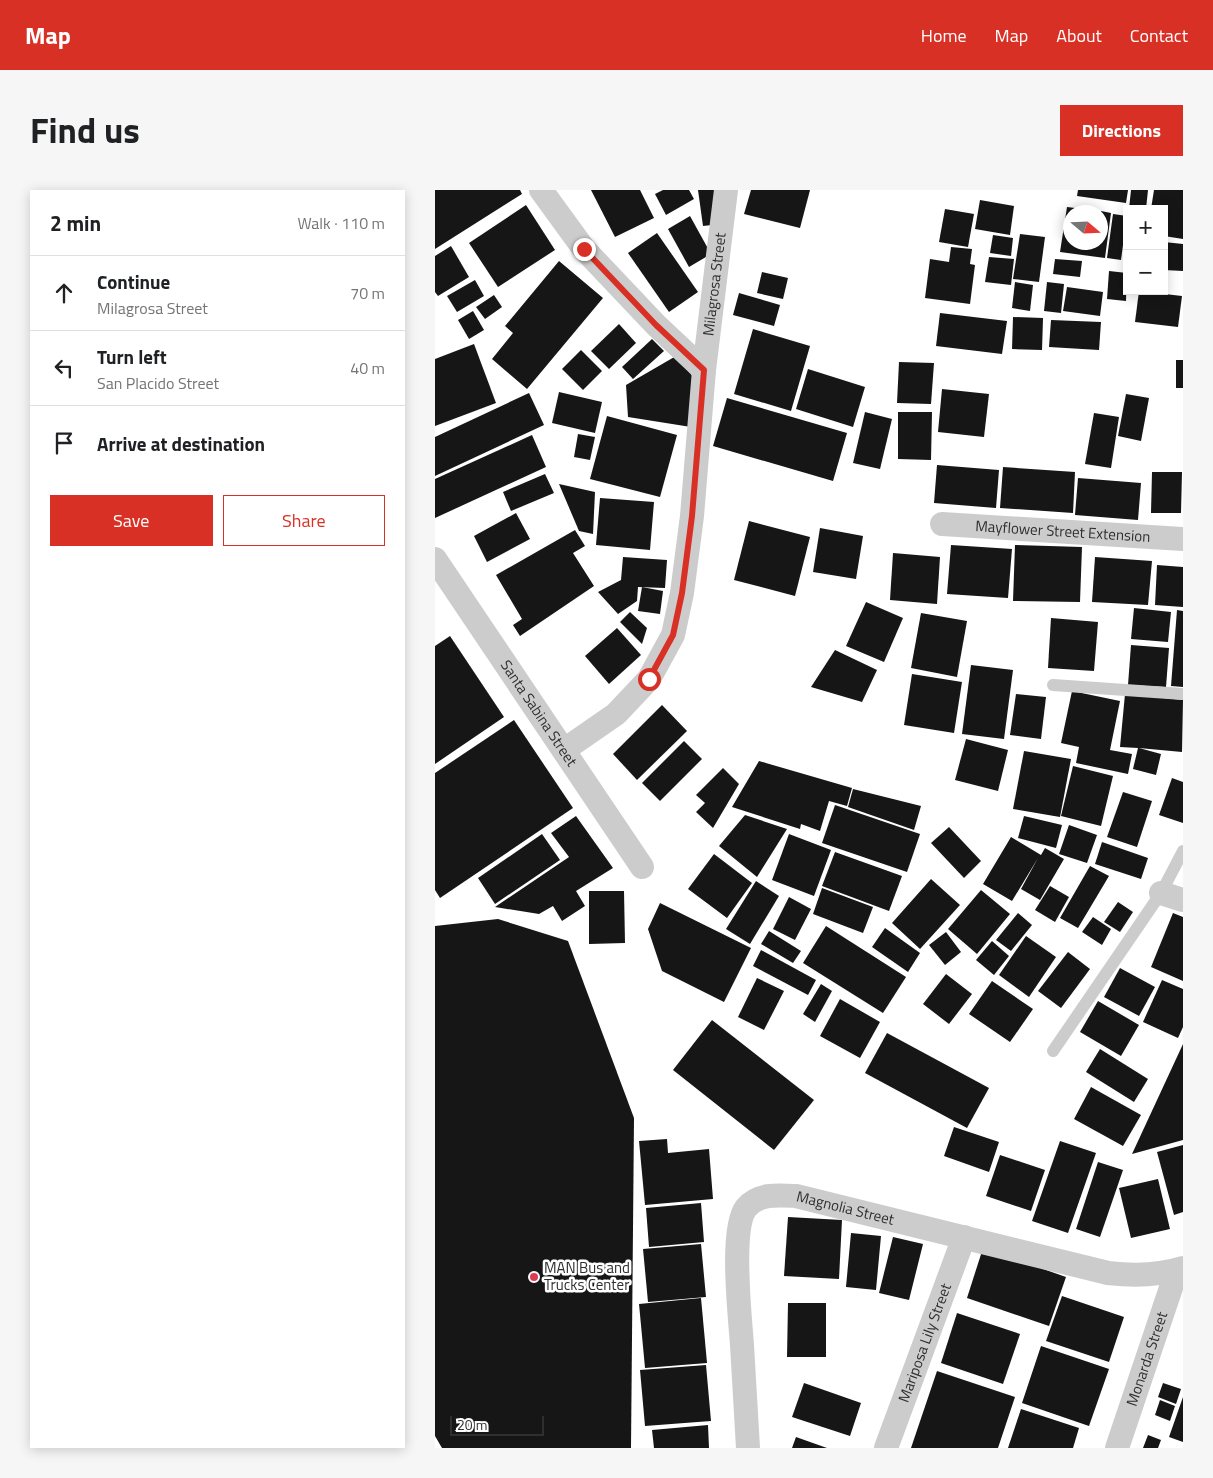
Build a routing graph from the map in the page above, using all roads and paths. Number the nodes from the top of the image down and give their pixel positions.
1 (541, 190) edge
2 (726, 190) edge
3 (704, 370) junction
4 (942, 524) dead end
5 (1183, 539) edge
6 (435, 560) edge
7 (1053, 685) dead end
8 (1183, 694) edge
9 (564, 750) junction
10 (1183, 851) edge
11 (642, 867) dead end
12 (1172, 897) edge
13 (1053, 1051) dead end
14 (964, 1237) junction
15 (1180, 1269) edge
16 (748, 1448) edge
17 (886, 1448) edge
18 (1117, 1448) edge

1 - 3 street
2 - 3 street, Milagrosa Street
3 - 9 street, Milagrosa Street
4 - 5 street, Mayflower Street Extension
6 - 9 street, Santa Sabina Street
7 - 8 lane
9 - 11 street, Santa Sabina Street
10 - 12 lane
12 - 13 lane
14 - 15 street, Magnolia Street
14 - 16 street, Magnolia Street
14 - 17 street, Mariposa Lily Street
15 - 18 street, Monarda Street

